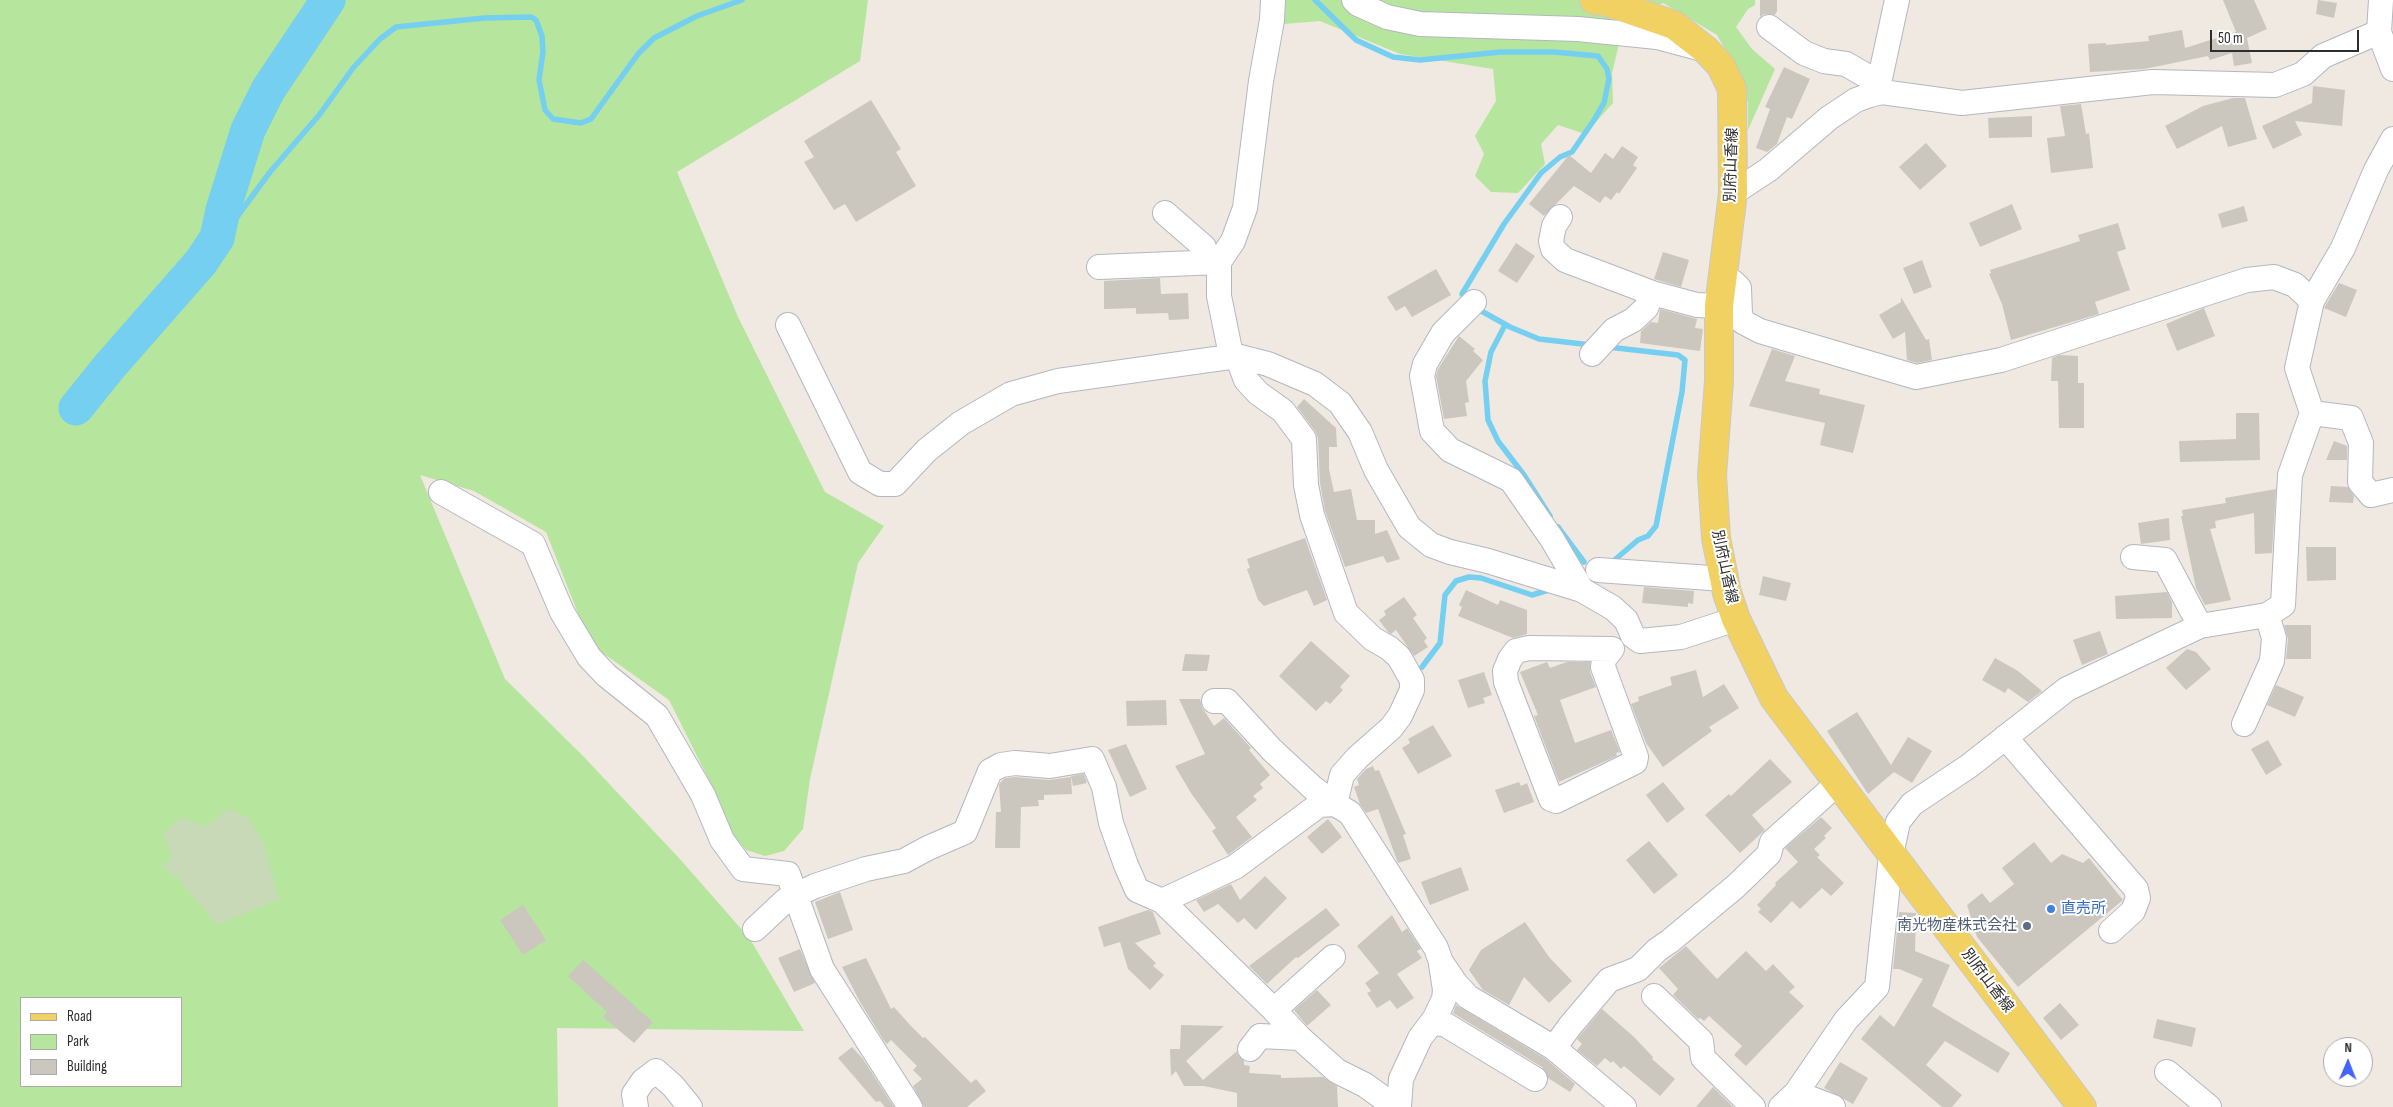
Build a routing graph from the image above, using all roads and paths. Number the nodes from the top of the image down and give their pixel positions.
1 (1273, 0) edge
2 (1354, 0) edge
3 (1594, 0) edge
4 (1897, 0) edge
5 (2381, 0) edge
6 (1769, 27) dead end
7 (2378, 32) junction
8 (1706, 50) junction
9 (2393, 68) edge
10 (1881, 88) junction
11 (2393, 139) edge
12 (1732, 193) junction
13 (1166, 213) dead end
14 (1560, 216) dead end
15 (1213, 262) junction
16 (1099, 267) dead end
17 (1652, 293) junction
18 (1720, 294) junction
19 (2312, 301) junction
20 (1474, 302) dead end
21 (788, 325) dead end
22 (1592, 354) dead end
23 (1234, 355) junction
24 (2312, 413) junction
25 (2393, 490) edge
26 (441, 492) dead end
27 (2133, 557) dead end
28 (1598, 570) dead end
29 (1724, 579) junction
30 (1582, 590) junction
31 (2267, 615) junction
32 (1736, 619) junction
33 (2200, 626) junction
34 (1640, 642) junction
35 (1612, 649) junction
36 (1214, 701) dead end
37 (2244, 724) dead end
38 (2005, 737) junction
39 (1838, 783) junction
40 (1335, 804) junction
41 (1891, 855) junction
42 (796, 895) junction
43 (1162, 901) junction
44 (755, 929) dead end
45 (2111, 931) dead end
46 (1333, 957) dead end
47 (1441, 962) junction
48 (1654, 996) dead end
49 (1274, 1010) junction
50 (1432, 1022) junction
51 (1300, 1038) junction
52 (1554, 1048) junction
53 (1250, 1049) dead end
54 (2167, 1072) dead end
55 (1535, 1079) dead end
56 (1789, 1100) edge
57 (636, 1107) edge
58 (690, 1107) edge
59 (910, 1107) edge
60 (1390, 1107) edge
61 (1399, 1107) edge
62 (1624, 1107) edge
63 (1753, 1107) edge
64 (1833, 1107) edge
65 (2082, 1107) edge
66 (2209, 1107) edge

1 - 15 street
2 - 8 street
3 - 8 main road, 別府山香線
4 - 10 street
5 - 7 street
6 - 10 street
7 - 9 street
7 - 10 street
8 - 12 main road, 別府山香線
10 - 12 street
11 - 19 street
12 - 18 main road, 別府山香線
13 - 15 street
14 - 17 street
15 - 16 street
15 - 23 street
17 - 18 street
17 - 22 street
18 - 19 street
18 - 29 main road, 別府山香線
19 - 24 street
20 - 30 street
21 - 23 street
23 - 30 street
23 - 40 street
24 - 25 street
24 - 31 street
26 - 42 street
27 - 33 street
28 - 29 street
29 - 32 main road, 別府山香線
30 - 34 street
31 - 33 street
31 - 37 street
32 - 34 street
32 - 39 main road, 別府山香線
33 - 38 street
34 - 35 street
35 - 35 street
36 - 40 street
38 - 41 street
38 - 45 street
39 - 41 main road, 別府山香線
39 - 52 street
40 - 43 street
40 - 47 street
41 - 56 street
41 - 65 main road, 別府山香線
42 - 43 street
42 - 44 street
42 - 59 street
43 - 49 street
46 - 49 street
47 - 50 street
47 - 52 street
48 - 63 street
49 - 51 street
50 - 55 street
50 - 61 street
51 - 53 street
51 - 60 street
52 - 62 street
54 - 66 street
56 - 64 street
57 - 58 street

